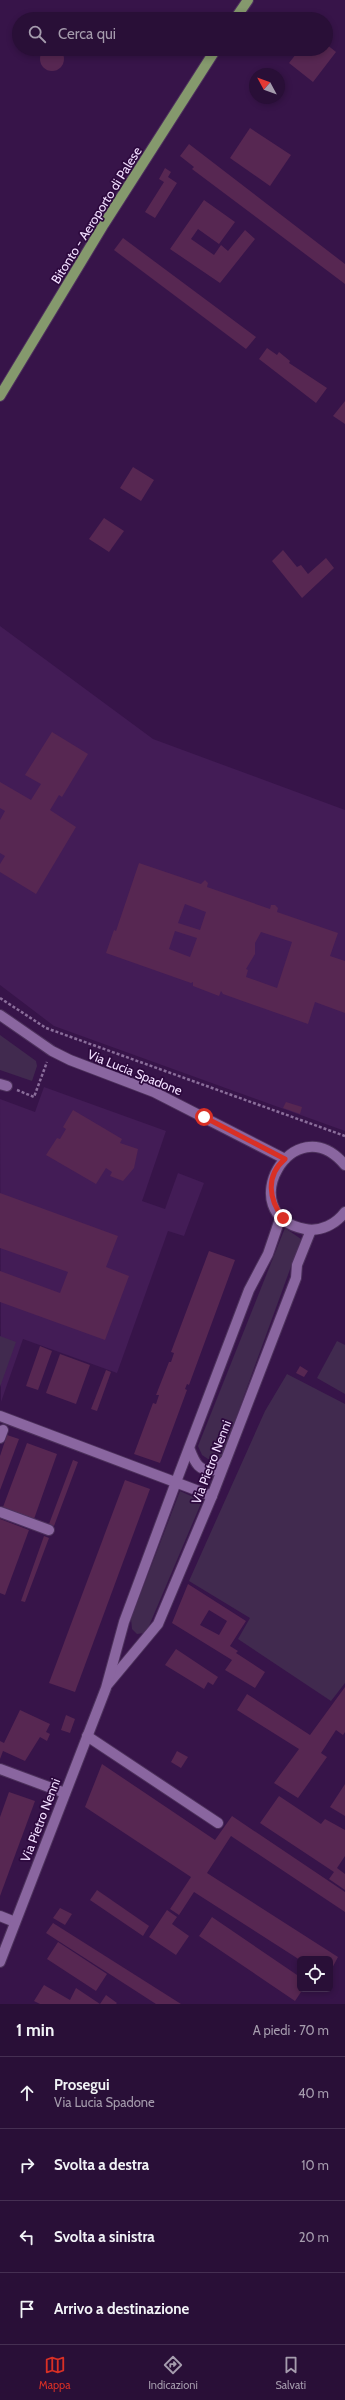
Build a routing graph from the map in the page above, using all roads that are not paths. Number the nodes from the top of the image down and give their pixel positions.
1 (248, 0) edge
2 (240, 12) edge
3 (212, 56) edge
4 (0, 396) edge
5 (0, 1015) edge
6 (285, 1159) junction
7 (344, 1162) edge
8 (345, 1212) edge
9 (281, 1216) junction
10 (311, 1230) junction
11 (0, 1416) edge
12 (190, 1450) junction
13 (225, 1461) junction
14 (176, 1482) junction
15 (212, 1496) junction
16 (0, 1512) edge
17 (49, 1530) dead end
18 (106, 1688) junction
19 (87, 1736) junction
20 (0, 1769) edge
21 (64, 1793) junction
22 (218, 1823) dead end
23 (0, 1916) edge
24 (15, 1922) junction
25 (0, 1962) edge

1 - 2 main road
3 - 4 main road, Bitonto - Aeroporto di Palese
5 - 6 street, Via Lucia Spadone
6 - 7 street
6 - 9 street
8 - 10 street
9 - 10 street
9 - 12 street, Via Pietro Nenni
10 - 13 street, Via Pietro Nenni
11 - 14 street, Via Pietro Nenni
12 - 13 street
12 - 14 street, Via Pietro Nenni
13 - 15 street, Via Pietro Nenni
14 - 15 street
14 - 18 street, Via Pietro Nenni
15 - 18 street, Via Pietro Nenni
16 - 17 street
18 - 19 street, Via Pietro Nenni
19 - 21 street, Via Pietro Nenni
19 - 22 street
20 - 21 street
21 - 24 street, Via Pietro Nenni
23 - 24 street
24 - 25 street, Via Pietro Nenni

